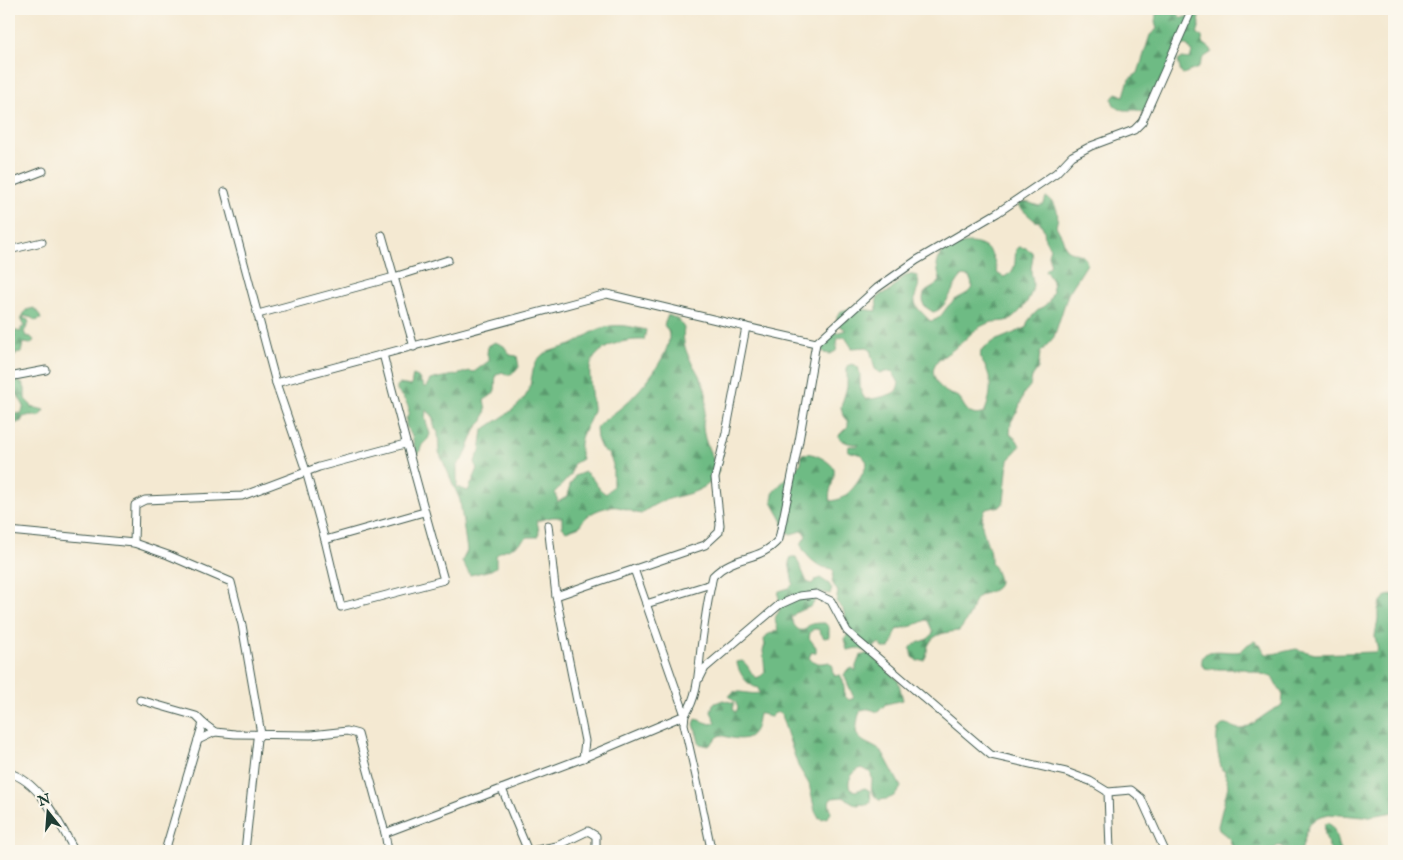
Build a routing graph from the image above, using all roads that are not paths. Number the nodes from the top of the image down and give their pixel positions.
1 (1192, 9) edge
2 (43, 171) dead end
3 (9, 184) edge
4 (225, 192) dead end
5 (382, 235) dead end
6 (42, 242) dead end
7 (9, 250) edge
8 (448, 260) dead end
9 (394, 277) junction
10 (258, 314) junction
11 (746, 327) junction
12 (816, 344) junction
13 (414, 347) junction
14 (383, 354) junction
15 (46, 370) dead end
16 (9, 377) edge
17 (276, 383) junction
18 (405, 444) junction
19 (306, 472) junction
20 (424, 512) junction
21 (548, 525) dead end
22 (9, 531) edge
23 (325, 540) junction
24 (134, 543) junction
25 (634, 569) junction
26 (711, 584) junction
27 (556, 596) junction
28 (646, 604) junction
29 (698, 680) junction
30 (140, 700) dead end
31 (685, 715) junction
32 (203, 723) junction
33 (215, 732) junction
34 (262, 734) junction
35 (198, 740) junction
36 (583, 758) junction
37 (9, 773) edge
38 (502, 789) junction
39 (1108, 792) junction
40 (385, 833) junction
41 (75, 851) edge
42 (165, 851) edge
43 (245, 851) edge
44 (388, 851) edge
45 (529, 851) edge
46 (596, 851) edge
47 (713, 851) edge
48 (1110, 851) edge
49 (1165, 851) edge

1 - 12 street
2 - 3 street
4 - 10 street
5 - 9 street
6 - 7 street
8 - 9 street
9 - 10 street
9 - 13 street
10 - 17 street
11 - 12 street
11 - 13 street
11 - 25 street
12 - 26 street
13 - 14 street
14 - 17 street
14 - 18 street
15 - 16 street
17 - 19 street
18 - 19 street
18 - 20 street
19 - 23 street
19 - 24 street
20 - 23 street
20 - 23 street
21 - 27 street
22 - 24 street
24 - 34 street
25 - 27 street
25 - 28 street
26 - 28 street
26 - 29 street
27 - 36 street
28 - 31 street
29 - 31 street
29 - 39 street
30 - 32 street
31 - 36 street
31 - 47 street
32 - 33 street
32 - 35 street
33 - 34 street
33 - 35 street
34 - 40 street
34 - 43 street
35 - 42 street
36 - 38 street
37 - 41 street
38 - 40 street
38 - 45 street
39 - 48 street
39 - 49 street
40 - 44 street
45 - 46 street

